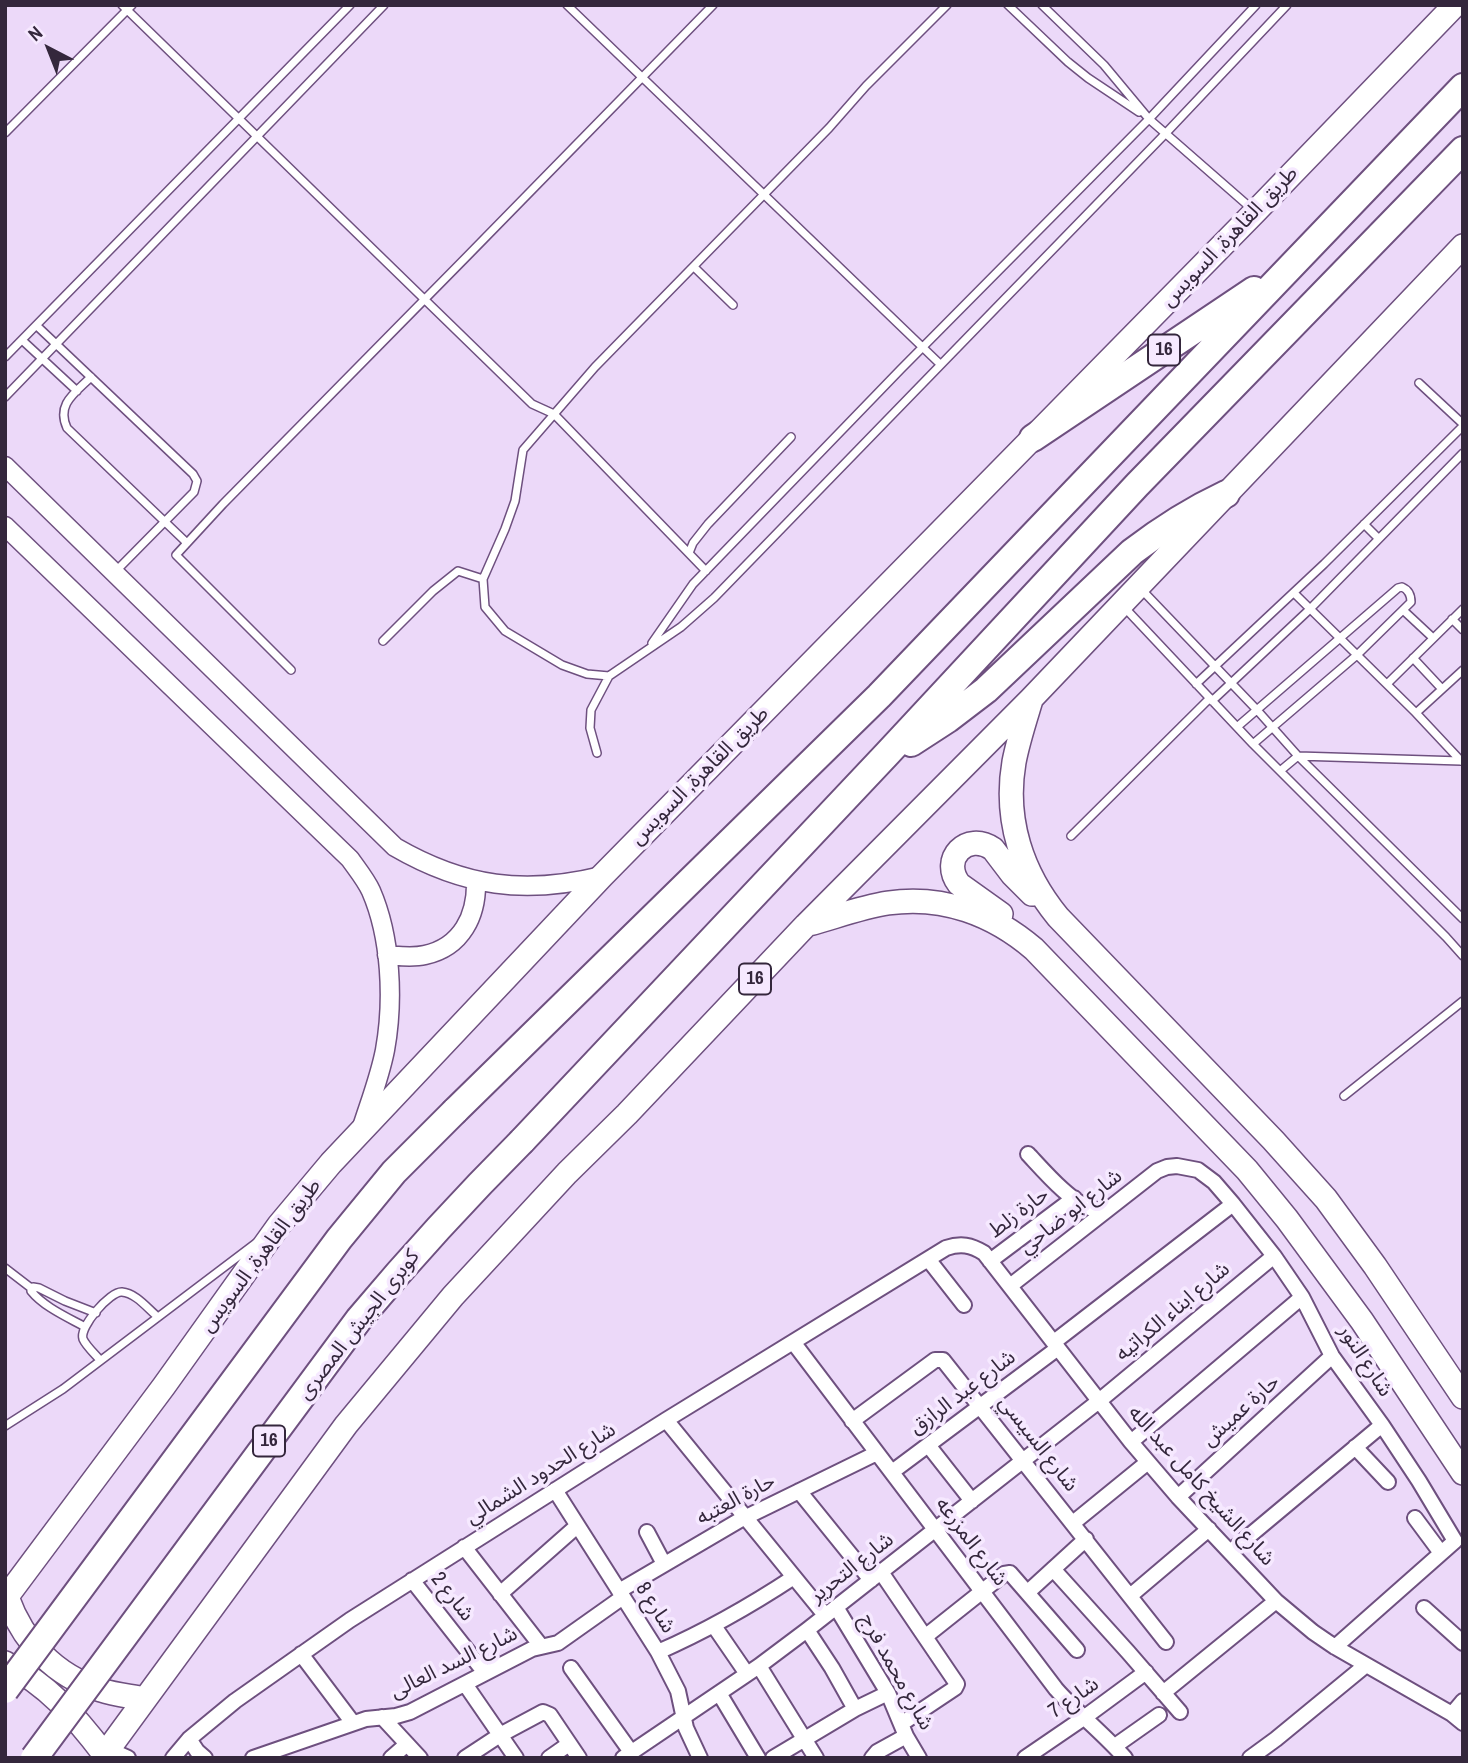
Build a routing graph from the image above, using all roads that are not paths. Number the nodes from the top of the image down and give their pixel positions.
1 (350, 5) edge
2 (384, 5) edge
3 (567, 5) edge
4 (713, 5) edge
5 (947, 5) edge
6 (1008, 5) edge
7 (1042, 5) edge
8 (1256, 5) edge
9 (1287, 5) edge
10 (1455, 5) edge
11 (127, 7) edge
12 (643, 78) junction
13 (1463, 87) edge
14 (239, 119) junction
15 (1149, 119) junction
16 (5, 133) edge
17 (1166, 133) junction
18 (257, 136) junction
19 (1463, 150) edge
20 (764, 194) junction
21 (1255, 212) junction
22 (1463, 246) edge
23 (1296, 261) junction
24 (694, 267) junction
25 (424, 300) junction
26 (733, 305) dead end
27 (37, 326) junction
28 (22, 340) junction
29 (56, 344) junction
30 (923, 347) junction
31 (5, 358) edge
32 (42, 359) junction
33 (940, 364) junction
34 (91, 377) junction
35 (1419, 383) dead end
36 (77, 391) junction
37 (5, 397) edge
38 (554, 414) junction
39 (1463, 425) edge
40 (791, 437) dead end
41 (1033, 438) junction
42 (1463, 453) edge
43 (5, 466) edge
44 (1226, 494) junction
45 (165, 523) junction
46 (1364, 524) junction
47 (5, 526) edge
48 (1378, 538) junction
49 (187, 543) junction
50 (689, 553) junction
51 (706, 571) junction
52 (114, 573) junction
53 (483, 579) junction
54 (1138, 586) junction
55 (1294, 593) junction
56 (1121, 604) junction
57 (1310, 609) junction
58 (1463, 609) edge
59 (1403, 610) junction
60 (1452, 619) junction
61 (1463, 630) edge
62 (1433, 638) junction
63 (1340, 639) junction
64 (383, 641) dead end
65 (650, 647) junction
66 (1357, 655) junction
67 (1413, 658) junction
68 (1215, 665) junction
69 (291, 670) dead end
70 (1463, 670) edge
71 (609, 676) junction
72 (1232, 683) junction
73 (1388, 683) junction
74 (1196, 684) junction
75 (1442, 689) junction
76 (1031, 698) junction
77 (1211, 699) junction
78 (1257, 710) junction
79 (1416, 713) junction
80 (1237, 727) junction
81 (1272, 728) junction
82 (1253, 744) junction
83 (597, 753) dead end
84 (887, 754) junction
85 (1298, 756) junction
86 (1462, 762) edge
87 (1280, 771) junction
88 (1071, 836) dead end
89 (602, 876) junction
90 (476, 881) junction
91 (1046, 903) junction
92 (1463, 919) edge
93 (806, 925) junction
94 (1019, 936) junction
95 (1462, 953) edge
96 (387, 955) junction
97 (1463, 1001) edge
98 (1344, 1096) dead end
99 (360, 1134) junction
100 (1028, 1154) dead end
101 (1157, 1171) joint
102 (1074, 1198) junction
103 (1233, 1204) junction
104 (1111, 1207) junction
105 (278, 1225) junction
106 (946, 1248) joint
107 (1274, 1256) junction
108 (928, 1259) junction
109 (990, 1261) junction
110 (5, 1268) edge
111 (1010, 1286) junction
112 (31, 1288) junction
113 (1302, 1297) junction
114 (964, 1305) dead end
115 (96, 1313) junction
116 (158, 1317) junction
117 (85, 1327) junction
118 (793, 1342) junction
119 (1056, 1345) junction
120 (1332, 1356) junction
121 (100, 1360) junction
122 (1463, 1397) edge
123 (1099, 1401) junction
124 (981, 1405) junction
125 (666, 1420) junction
126 (852, 1421) junction
127 (1382, 1425) junction
128 (5, 1426) edge
129 (1131, 1442) junction
130 (928, 1445) junction
131 (1355, 1447) junction
132 (877, 1453) junction
133 (1024, 1460) junction
134 (1148, 1462) junction
135 (892, 1472) junction
136 (1463, 1473) edge
137 (1388, 1482) dead end
138 (555, 1490) junction
139 (799, 1491) junction
140 (1178, 1496) junction
141 (972, 1501) junction
142 (745, 1518) junction
143 (1415, 1518) dead end
144 (1073, 1523) junction
145 (576, 1526) junction
146 (1209, 1529) junction
147 (935, 1530) junction
148 (647, 1532) dead end
149 (1086, 1539) junction
150 (464, 1547) junction
151 (1447, 1549) junction
152 (1230, 1552) junction
153 (664, 1564) junction
154 (1053, 1569) junction
155 (876, 1576) junction
156 (794, 1577) junction
157 (412, 1580) junction
158 (983, 1592) junction
159 (1028, 1592) junction
160 (499, 1594) junction
161 (621, 1594) junction
162 (1130, 1596) junction
163 (6, 1598) edge
164 (1276, 1601) junction
165 (1424, 1608) dead end
166 (830, 1611) junction
167 (714, 1626) junction
168 (807, 1630) junction
169 (926, 1636) junction
170 (1166, 1642) dead end
171 (1463, 1643) edge
172 (541, 1646) junction
173 (1335, 1647) junction
174 (1077, 1650) dead end
175 (658, 1652) junction
176 (301, 1654) junction
177 (5, 1663) edge
178 (1366, 1665) junction
179 (571, 1668) dead end
180 (753, 1670) junction
181 (1146, 1672) junction
182 (485, 1673) junction
183 (465, 1684) junction
184 (5, 1690) edge
185 (719, 1693) junction
186 (888, 1693) junction
187 (1163, 1693) junction
188 (145, 1699) junction
189 (1463, 1701) edge
190 (855, 1709) junction
191 (1180, 1712) dead end
192 (1159, 1715) dead end
193 (382, 1717) junction
194 (684, 1717) junction
195 (1085, 1717) junction
196 (1457, 1718) edge
197 (353, 1723) junction
198 (904, 1730) junction
199 (500, 1735) junction
200 (804, 1738) junction
201 (189, 1739) junction
202 (407, 1744) junction
203 (569, 1744) junction
204 (1115, 1746) junction
205 (111, 1755) edge
206 (272, 1755) edge
207 (627, 1755) edge
208 (34, 1758) edge
209 (173, 1758) edge
210 (205, 1758) edge
211 (253, 1758) edge
212 (391, 1758) edge
213 (420, 1758) edge
214 (464, 1758) edge
215 (516, 1758) edge
216 (549, 1758) edge
217 (579, 1758) edge
218 (700, 1758) edge
219 (758, 1758) edge
220 (773, 1758) edge
221 (816, 1758) edge
222 (873, 1758) edge
223 (919, 1758) edge
224 (1024, 1758) edge
225 (1125, 1758) edge
226 (1251, 1758) edge

1 - 14 lane
2 - 18 lane
3 - 12 lane
4 - 12 lane
5 - 20 lane
6 - 15 lane
7 - 15 lane
8 - 15 lane
9 - 17 lane
10 - 21 main road, طريق القاهرة, السويس / 16
11 - 14 lane
11 - 16 lane
12 - 20 lane
12 - 25 lane
13 - 23 highway, 16
14 - 18 lane
14 - 27 lane
15 - 17 lane
15 - 30 lane
17 - 21 lane
17 - 33 lane
18 - 25 lane
18 - 29 lane
19 - 84 highway, 16
20 - 24 lane
20 - 30 lane
21 - 41 main road, طريق القاهرة, السويس / 16
22 - 44 main road, 16
23 - 41 highway, 16
23 - 184 highway, 16, bridge
24 - 26 lane
24 - 38 lane
25 - 38 lane
25 - 49 lane
27 - 28 lane
27 - 29 lane
28 - 31 lane
28 - 32 lane
29 - 32 lane
29 - 34 lane
30 - 33 lane
30 - 51 lane
32 - 36 lane
32 - 37 lane
33 - 65 lane
34 - 36 lane
34 - 45 lane
35 - 39 lane
36 - 45 lane
38 - 50 lane
38 - 53 lane
39 - 46 lane
40 - 50 lane
41 - 89 main road, طريق القاهرة, السويس / 16
42 - 48 lane
43 - 52 street
44 - 54 main road, 16
44 - 84 highway, 16
45 - 49 lane
45 - 52 lane
46 - 48 lane
46 - 55 lane
47 - 96 street
48 - 57 lane
49 - 69 lane
50 - 51 lane
51 - 65 lane
52 - 90 street
53 - 64 lane
53 - 71 lane
54 - 56 main road, 16
54 - 68 lane
55 - 57 lane
55 - 68 lane
56 - 74 lane
56 - 76 main road, 16
57 - 63 lane
57 - 72 lane
58 - 60 lane
59 - 62 lane
59 - 63 lane
59 - 66 lane
60 - 61 lane
60 - 62 lane
62 - 67 lane
63 - 66 lane
63 - 78 lane
65 - 71 lane
66 - 73 lane
66 - 81 lane
67 - 73 lane
67 - 75 lane
68 - 72 lane
68 - 74 lane
70 - 75 lane
71 - 83 lane
72 - 77 lane
72 - 78 lane
73 - 79 lane
74 - 77 lane
75 - 79 lane
76 - 91 main road
76 - 93 main road, 16
77 - 80 lane
77 - 88 lane
78 - 80 lane
78 - 81 lane
79 - 86 lane
80 - 82 lane
81 - 82 lane
81 - 85 lane
82 - 87 lane
84 - 208 highway, كوبرى الجيش المصرى / 16, bridge
85 - 86 lane
85 - 87 lane
85 - 92 lane
87 - 95 lane
89 - 90 street
89 - 99 main road, طريق القاهرة, السويس / 16
90 - 96 street
91 - 94 main road
91 - 122 main road
93 - 94 main road
93 - 188 main road, 16
94 - 136 main road
96 - 99 street
97 - 98 lane
99 - 105 main road, طريق القاهرة, السويس / 16
100 - 102 street
101 - 103 street, شارع النور
101 - 104 street, شارع ابو ضاحي
102 - 104 street
102 - 109 street, حارة زلط
103 - 107 street, شارع النور
103 - 119 street
104 - 111 street, شارع ابو ضاحي
105 - 116 lane
105 - 163 main road, طريق القاهرة, السويس / 16
106 - 108 street, شارع الحدود الشمالي
106 - 109 street, شارع الشيخ كامل عبد الله
107 - 113 street, شارع النور
107 - 123 street, شارع ابناء الكراتيه
108 - 114 street
108 - 118 street, شارع الحدود الشمالي
109 - 111 street, شارع الشيخ كامل عبد الله
110 - 112 lane
111 - 119 street, شارع الشيخ كامل عبد الله
112 - 115 lane
112 - 117 lane
113 - 120 street, شارع النور
113 - 129 street
115 - 116 lane
115 - 117 lane
116 - 121 lane
117 - 121 lane
118 - 125 street, شارع الحدود الشمالي
118 - 126 street, شارع المزرعه
119 - 123 street, شارع الشيخ كامل عبد الله
119 - 124 street, شارع عبد الرازق
120 - 127 street, شارع النور
120 - 140 street, حارة عميش
121 - 128 lane
123 - 129 street, شارع الشيخ كامل عبد الله
123 - 133 street, شارع التحرير
124 - 126 street, شارع السيسي
124 - 130 street, شارع عبد الرازق
124 - 133 street, شارع السيسي
125 - 138 street, شارع الحدود الشمالي
125 - 142 street, شارع محمد فرج
126 - 132 street, شارع المزرعه
127 - 131 street
127 - 151 street, شارع النور
129 - 134 street, شارع الشيخ كامل عبد الله
130 - 135 street, شارع عبد الرازق
130 - 141 street
131 - 137 street
131 - 152 street
132 - 135 street, شارع المزرعه
132 - 139 street, حارة العتبه
133 - 141 street, شارع التحرير
133 - 144 street, شارع السيسي
134 - 140 street, شارع الشيخ كامل عبد الله
134 - 144 street
135 - 147 street, شارع المزرعه
138 - 145 street, شارع 8
138 - 150 street, شارع الحدود الشمالي
139 - 142 street, حارة العتبه
139 - 155 street
140 - 146 street, شارع الشيخ كامل عبد الله
141 - 147 street, شارع التحرير
142 - 153 street, حارة العتبه
142 - 156 street, شارع محمد فرج
143 - 151 street
144 - 149 street, شارع السيسي
145 - 160 street
145 - 161 street, شارع 8
146 - 152 street, شارع الشيخ كامل عبد الله
146 - 162 street
147 - 155 street, شارع التحرير
147 - 158 street, شارع المزرعه
148 - 153 street
149 - 154 street
149 - 162 street, شارع السيسي
150 - 157 street, شارع الحدود الشمالي
150 - 160 street
151 - 173 street
152 - 164 street, شارع الشيخ كامل عبد الله
153 - 161 street, حارة العتبه
154 - 159 street
154 - 181 street
155 - 166 street, شارع التحرير
155 - 169 street
156 - 166 street, شارع محمد فرج
156 - 167 street
157 - 176 street, شارع الحدود الشمالي
157 - 182 street, شارع 2
158 - 159 street
158 - 169 street
158 - 195 street, شارع المزرعه
159 - 174 street
160 - 172 street
161 - 172 street, شارع السد العالى
161 - 175 street, شارع 8
162 - 170 street, شارع السيسي
163 - 188 main road, 16
164 - 173 street, شارع الشيخ كامل عبد الله
164 - 187 street
165 - 171 street
166 - 168 street, شارع التحرير
166 - 186 street, شارع محمد فرج
167 - 175 street
167 - 180 street
168 - 180 street, شارع التحرير
168 - 190 street
169 - 198 street
172 - 182 street, شارع السد العالى
173 - 178 street, شارع الشيخ كامل عبد الله
175 - 194 street, شارع 8
176 - 197 street
176 - 201 street, شارع الحدود الشمالي
177 - 205 main road, 16
178 - 196 street, شارع الشيخ كامل عبد الله
178 - 226 street
179 - 207 street
180 - 185 street, شارع التحرير
180 - 200 street
181 - 187 street
181 - 195 street, شارع 7
182 - 183 street, شارع السد العالى
183 - 193 street, شارع السد العالى
183 - 199 street
185 - 194 street, شارع التحرير
185 - 219 street
186 - 190 street
186 - 198 street, شارع محمد فرج
187 - 191 street
188 - 205 main road, 16
189 - 196 street
190 - 200 street
192 - 204 street
193 - 197 street, شارع السد العالى
193 - 202 street
194 - 207 street, شارع التحرير
194 - 218 street, شارع 8
195 - 204 street, شارع المزرعه
195 - 224 street, شارع 7
197 - 206 street, شارع السد العالى
198 - 222 street
198 - 223 street, شارع محمد فرج
199 - 203 street
199 - 214 street
199 - 215 street
200 - 220 street
200 - 221 street
201 - 209 street, شارع الحدود الشمالي
201 - 210 street
202 - 212 street
202 - 213 street
203 - 216 street
203 - 217 street
204 - 225 street, شارع المزرعه
206 - 211 street, شارع السد العالى

